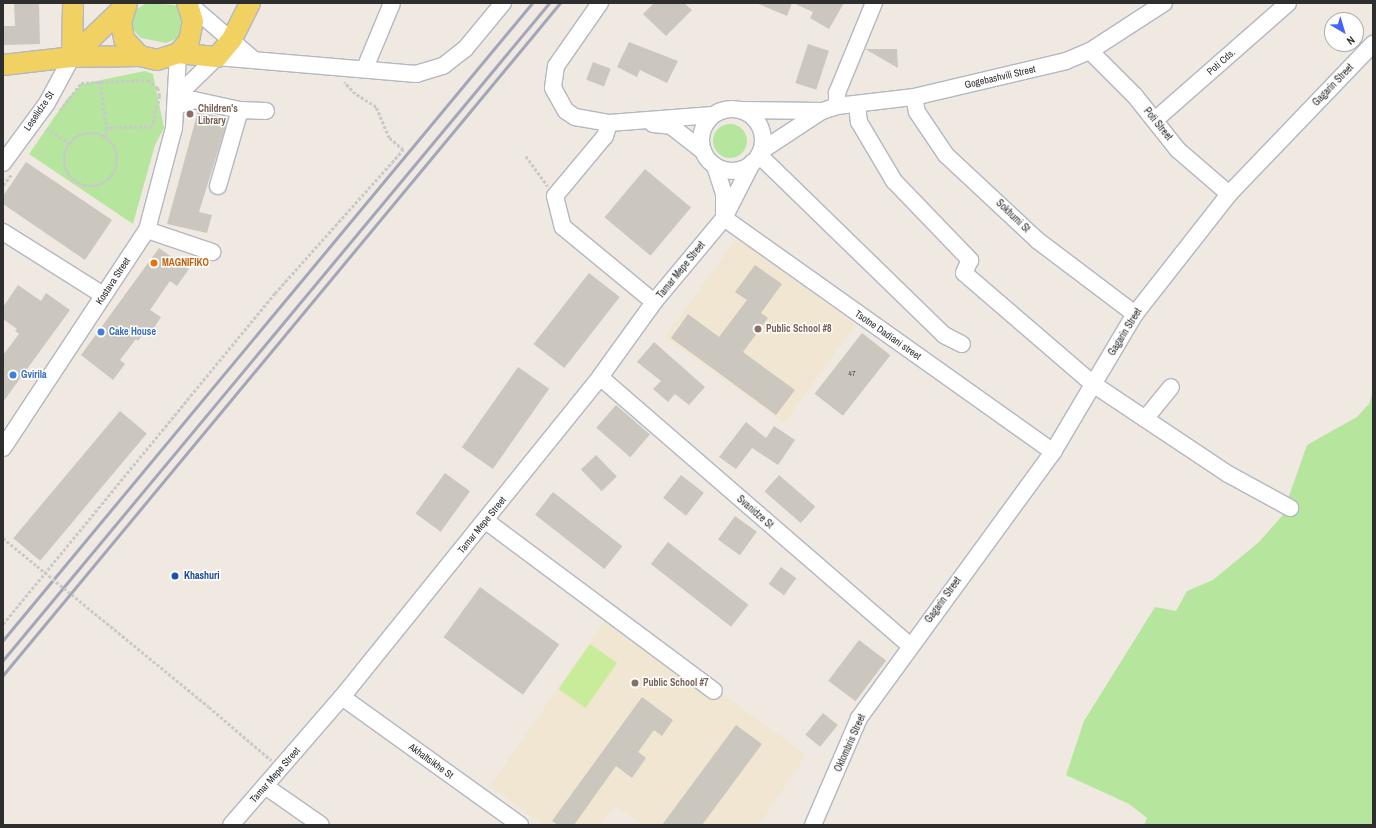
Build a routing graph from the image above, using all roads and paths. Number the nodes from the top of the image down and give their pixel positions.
1 (73, 3) edge
2 (187, 3) edge
3 (250, 3) edge
4 (392, 3) edge
5 (503, 3) edge
6 (600, 3) edge
7 (874, 3) edge
8 (1164, 3) edge
9 (1288, 3) edge
10 (118, 13) edge
11 (232, 39) junction
12 (1373, 44) edge
13 (1090, 51) junction
14 (178, 53) junction
15 (140, 56) junction
16 (72, 57) junction
17 (217, 57) junction
18 (254, 60) junction
19 (3, 65) edge
20 (328, 65) junction
21 (365, 68) junction
22 (914, 97) junction
23 (177, 100) junction
24 (857, 104) junction
25 (829, 109) junction
26 (240, 110) junction
27 (740, 110) junction
28 (266, 111) dead end
29 (713, 116) junction
30 (1155, 120) junction
31 (609, 122) junction
32 (636, 122) junction
33 (47, 128) dead end
34 (107, 128) junction
35 (106, 137) junction
36 (69, 144) junction
37 (703, 151) junction
38 (526, 156) dead end
39 (758, 157) junction
40 (3, 163) edge
41 (715, 166) junction
42 (218, 186) dead end
43 (1229, 194) junction
44 (555, 196) junction
45 (724, 218) junction
46 (147, 230) junction
47 (3, 232) edge
48 (212, 252) dead end
49 (103, 295) junction
50 (654, 302) junction
51 (1135, 314) junction
52 (962, 344) dead end
53 (600, 377) junction
54 (1093, 384) junction
55 (1171, 388) dead end
56 (1145, 419) junction
57 (3, 448) edge
58 (1053, 452) junction
59 (1290, 508) dead end
60 (486, 521) junction
61 (3, 538) edge
62 (3, 624) edge
63 (910, 646) junction
64 (714, 690) dead end
65 (342, 697) junction
66 (281, 768) junction
67 (265, 786) junction
68 (231, 825) edge
69 (321, 825) edge
70 (520, 825) edge
71 (813, 825) edge

1 - 16 main road
2 - 11 street
2 - 14 main road
3 - 11 main road
4 - 21 street
5 - 21 street
6 - 31 street
7 - 25 street
8 - 13 street, Gogebashvili Street
9 - 30 street, Poti Cds.
10 - 15 main road
10 - 16 main road
11 - 17 main road
11 - 18 street
12 - 43 street, Gagarin Street
13 - 22 street, Gogebashvili Street
13 - 30 street, Poti Street
14 - 15 main road
14 - 17 main road
14 - 23 street, Kostava Street
15 - 16 main road
16 - 19 main road
16 - 40 street, Leselidze St
17 - 18 street
17 - 23 street
18 - 20 street
20 - 21 street
20 - 62 path
22 - 24 street, Gogebashvili Street
22 - 51 street, Sokhumi St
23 - 26 street
23 - 46 street, Kostava Street
24 - 25 street, Gogebashvili Street
24 - 54 street
25 - 27 street, Gogebashvili Street
25 - 39 street, Gogebashvili Street
26 - 28 street
26 - 42 street
27 - 29 street
27 - 39 street
29 - 32 street
29 - 37 street
30 - 43 street, Poti Street
31 - 32 street
31 - 44 street
32 - 37 street
33 - 36 path
34 - 34 path
34 - 35 path
35 - 36 path
35 - 36 path
37 - 41 street
38 - 44 path
39 - 41 street
39 - 45 street, Tamar Mepe Street
39 - 52 street
41 - 45 street
43 - 51 street, Gagarin Street
44 - 50 street
45 - 50 street, Tamar Mepe Street
45 - 58 street, Tsotne Dadiani street
46 - 48 street
46 - 49 street, Kostava Street
47 - 49 street
49 - 57 street, Kostava Street
50 - 53 street, Tamar Mepe Street
51 - 54 street, Gagarin Street
53 - 60 street, Tamar Mepe Street
53 - 63 street, Svanidze St
54 - 56 street
54 - 58 street, Gagarin Street
55 - 56 street
56 - 59 street
58 - 63 street, Gagarin Street
60 - 64 street
60 - 65 street, Tamar Mepe Street
61 - 66 path, bridge
63 - 71 street, Oktombris Street
65 - 66 street, Tamar Mepe Street
65 - 70 street, Akhaltsikhe St
66 - 67 street, Tamar Mepe Street
67 - 68 street, Tamar Mepe Street
67 - 69 street

